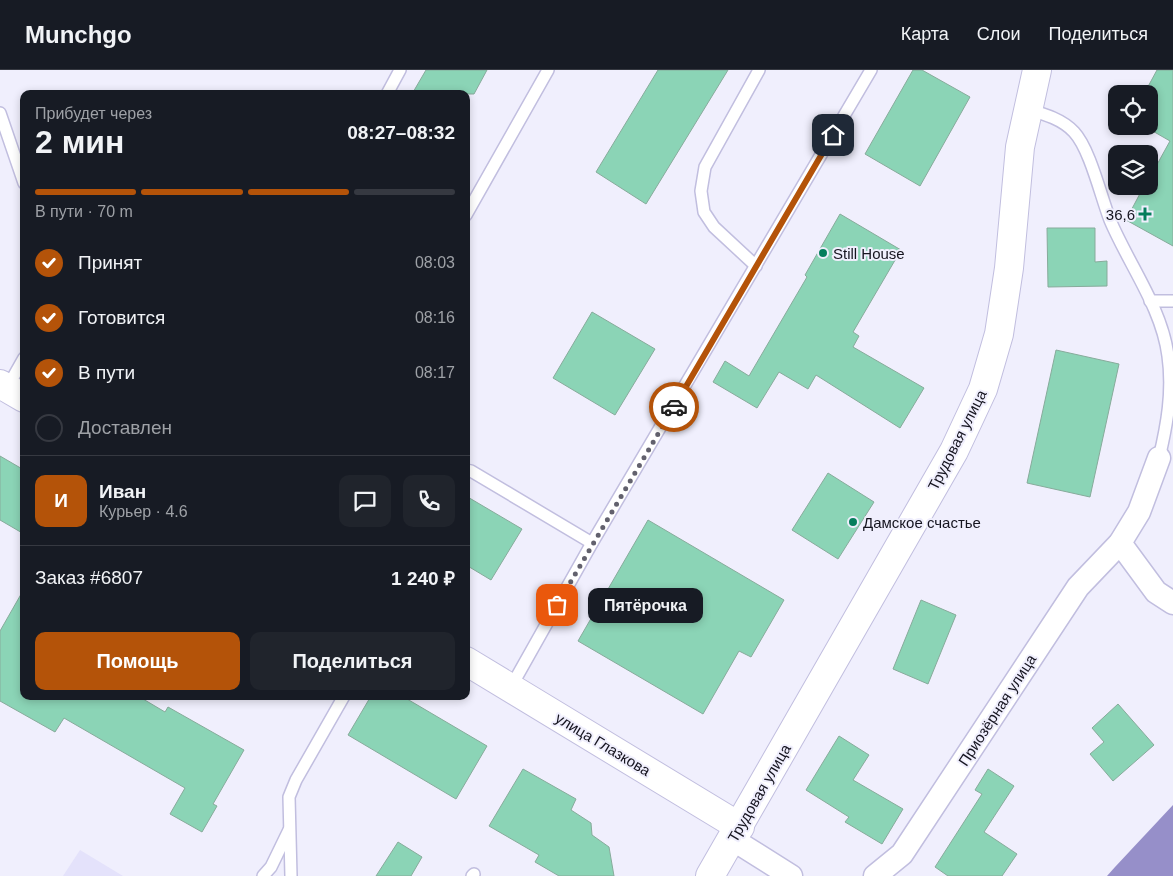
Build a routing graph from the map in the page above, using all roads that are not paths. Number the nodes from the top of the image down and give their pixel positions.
1 (400, 70) edge
2 (548, 70) edge
3 (759, 70) edge
4 (871, 70) edge
5 (1037, 70) edge
6 (388, 90) edge
7 (1027, 109) junction
8 (0, 114) edge
9 (20, 172) edge
10 (470, 208) edge
11 (756, 266) junction
12 (1150, 301) junction
13 (1173, 301) edge
14 (20, 367) edge
15 (1171, 387) edge
16 (10, 390) edge
17 (1159, 458) joint
18 (470, 471) edge
19 (592, 543) junction
20 (1120, 543) junction
21 (1173, 603) edge
22 (470, 663) edge
23 (511, 687) junction
24 (342, 700) edge
25 (290, 828) junction
26 (736, 833) junction
27 (263, 876) edge
28 (291, 876) edge
29 (710, 876) edge
30 (791, 876) edge
31 (876, 876) edge

1 - 6 lane
2 - 10 lane
3 - 11 lane
4 - 11 lane
5 - 7 street, Трудовая улица
7 - 12 lane
7 - 26 street, Трудовая улица
8 - 9 lane
11 - 19 lane
12 - 13 lane
12 - 15 lane
14 - 16 lane
15 - 17 lane
17 - 20 street, Приозёрная улица
18 - 19 lane
19 - 23 lane
20 - 21 street
20 - 31 street, Приозёрная улица
22 - 23 street, улица Глазкова
23 - 26 street, улица Глазкова
24 - 25 lane
25 - 27 lane
25 - 28 lane
26 - 29 street, Трудовая улица
26 - 30 street

